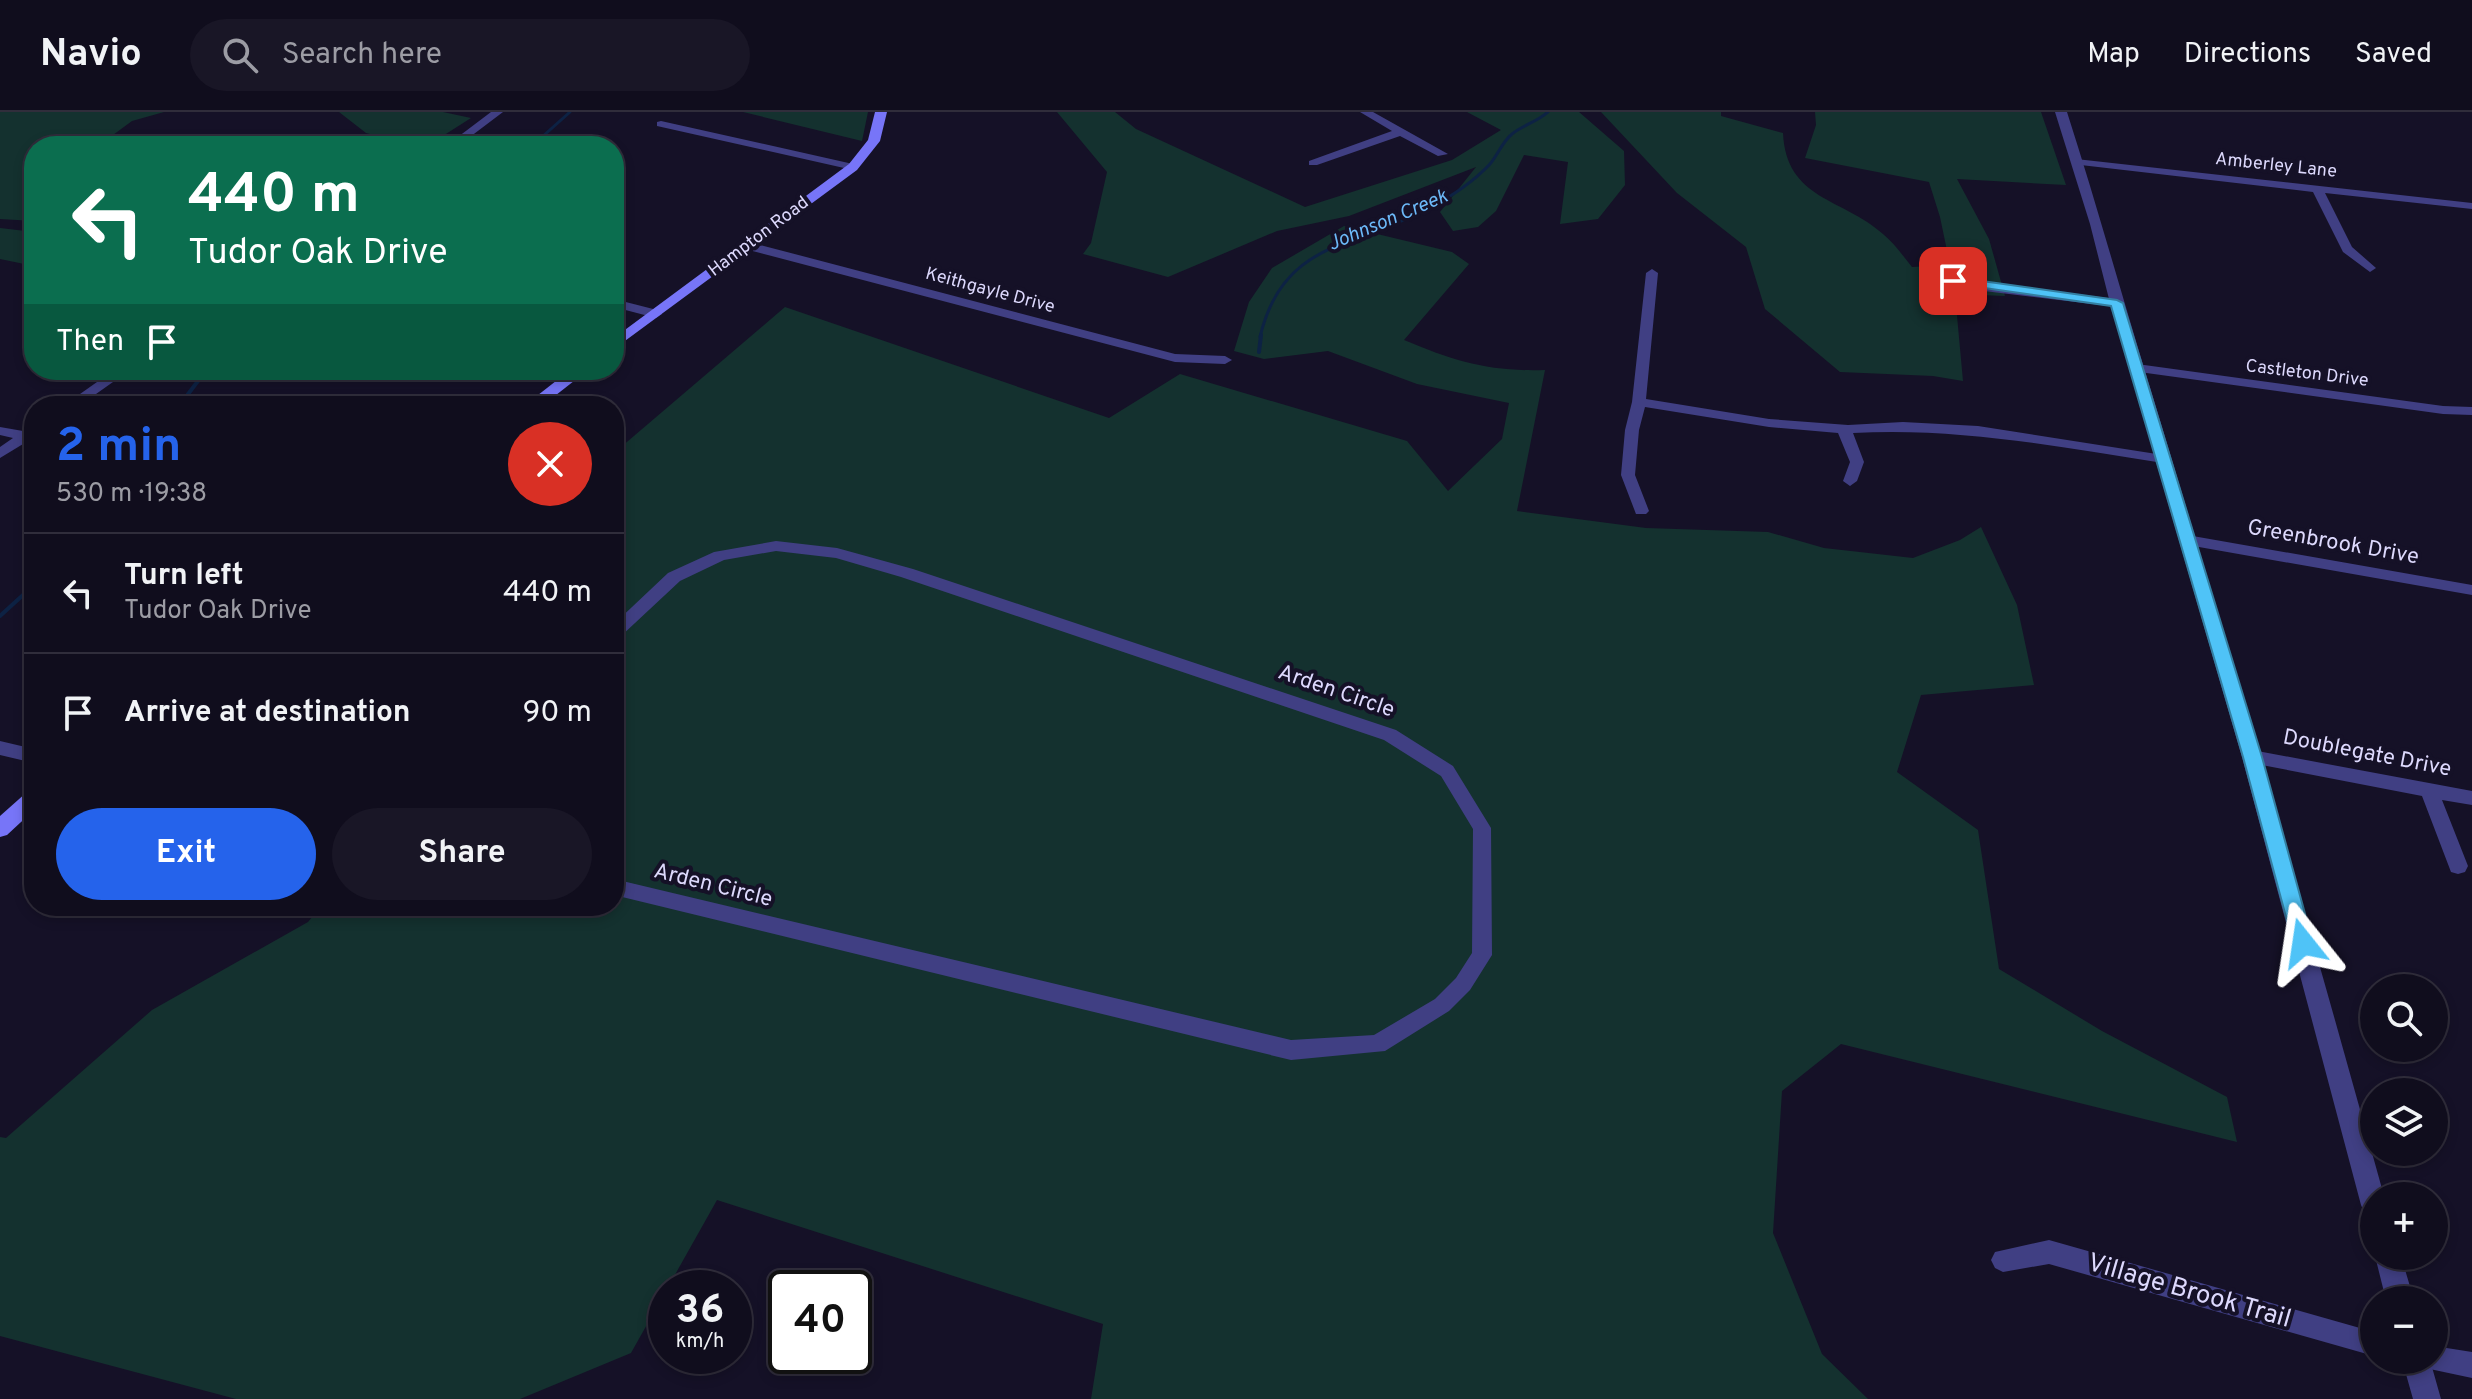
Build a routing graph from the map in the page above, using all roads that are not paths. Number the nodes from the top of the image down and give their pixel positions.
1 (498, 112) edge
2 (881, 112) edge
3 (1365, 112) edge
4 (2061, 112) edge
5 (661, 124) dead end
6 (1400, 132) junction
7 (465, 136) edge
8 (1442, 154) dead end
9 (2076, 162) junction
10 (1313, 163) dead end
11 (853, 167) junction
12 (2317, 189) junction
13 (2472, 206) edge
14 (749, 246) junction
15 (2370, 268) dead end
16 (1652, 273) dead end
17 (1950, 278) dead end
18 (2117, 303) junction
19 (624, 306) edge
20 (656, 314) junction
21 (624, 338) edge
22 (1225, 360) dead end
23 (2137, 368) junction
24 (108, 380) edge
25 (567, 380) edge
26 (85, 396) edge
27 (545, 396) edge
28 (1639, 402) junction
29 (2472, 411) edge
30 (1844, 429) junction
31 (0, 431) edge
32 (24, 434) edge
33 (24, 439) edge
34 (0, 454) edge
35 (2163, 459) junction
36 (1850, 481) dead end
37 (1641, 511) dead end
38 (2187, 540) junction
39 (2472, 590) edge
40 (624, 624) edge
41 (0, 748) edge
42 (24, 754) edge
43 (2252, 757) junction
44 (2429, 790) junction
45 (2472, 798) edge
46 (24, 807) edge
47 (0, 829) edge
48 (2458, 866) dead end
49 (624, 889) edge
50 (2368, 1182) edge
51 (2003, 1260) dead end
52 (2360, 1340) edge
53 (2448, 1361) edge
54 (2472, 1365) edge
55 (2420, 1374) edge
56 (2427, 1399) edge

1 - 7 street
2 - 11 main road, Hampton Road
3 - 6 street
4 - 9 street
5 - 11 street
6 - 8 street
6 - 10 street
9 - 12 street, Amberley Lane
9 - 18 street
11 - 14 main road, Hampton Road
12 - 13 street, Amberley Lane
12 - 15 street
14 - 20 main road, Hampton Road
14 - 22 street, Keithgayle Drive
16 - 28 street
17 - 18 street
18 - 23 street
19 - 20 street
20 - 21 main road, Hampton Road
23 - 29 street, Castleton Drive
23 - 35 street
24 - 26 street
25 - 27 main road
28 - 30 street
28 - 37 street
30 - 35 street
30 - 36 street
31 - 32 street
33 - 34 street
35 - 38 street
38 - 39 street, Greenbrook Drive
38 - 43 street
40 - 49 street, Arden Circle
41 - 42 street
43 - 44 street, Doublegate Drive
43 - 50 street
44 - 45 street, Doublegate Drive
44 - 48 street
46 - 47 main road
51 - 52 street, Village Brook Trail
53 - 54 street
55 - 56 street

